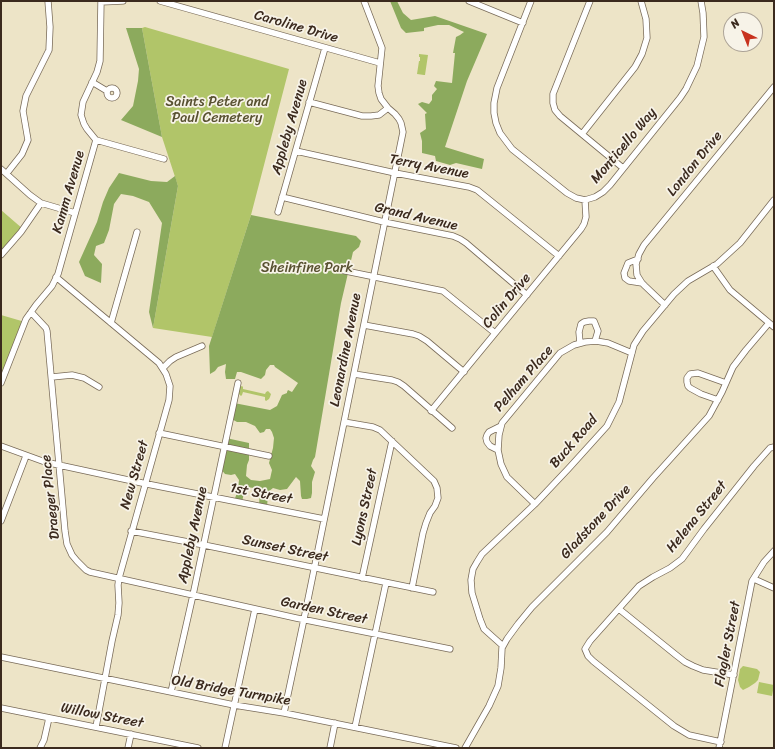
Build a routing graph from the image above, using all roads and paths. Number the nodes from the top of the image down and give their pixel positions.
1 (48, 1) edge
2 (123, 1) edge
3 (160, 1) edge
4 (364, 1) edge
5 (469, 1) edge
6 (531, 1) edge
7 (590, 1) edge
8 (641, 1) edge
9 (701, 1) edge
10 (101, 2) edge
11 (523, 23) junction
12 (325, 48) junction
13 (380, 63) junction
14 (92, 82) junction
15 (774, 87) edge
16 (107, 91) dead end
17 (309, 102) junction
18 (388, 108) junction
19 (582, 134) junction
20 (96, 140) junction
21 (296, 150) junction
22 (164, 159) dead end
23 (624, 168) junction
24 (1, 169) edge
25 (395, 173) junction
26 (6, 174) junction
27 (282, 197) junction
28 (585, 200) junction
29 (774, 200) edge
30 (41, 203) junction
31 (278, 212) dead end
32 (75, 213) junction
33 (384, 222) junction
34 (137, 232) dead end
35 (1, 255) edge
36 (559, 256) junction
37 (638, 259) junction
38 (713, 266) junction
39 (336, 269) dead end
40 (373, 277) junction
41 (56, 278) junction
42 (642, 283) junction
43 (528, 295) junction
44 (665, 305) junction
45 (31, 312) junction
46 (111, 323) junction
47 (364, 325) junction
48 (772, 325) edge
49 (495, 334) junction
50 (595, 341) junction
51 (580, 343) junction
52 (202, 346) dead end
53 (632, 353) junction
54 (163, 368) junction
55 (464, 372) junction
56 (354, 374) junction
57 (52, 378) junction
58 (1, 383) edge
59 (238, 383) dead end
60 (726, 383) junction
61 (99, 387) dead end
62 (718, 400) junction
63 (431, 411) junction
64 (344, 422) junction
65 (501, 426) junction
66 (452, 428) dead end
67 (159, 433) junction
68 (392, 441) junction
69 (1, 446) edge
70 (224, 447) junction
71 (774, 447) edge
72 (498, 450) junction
73 (26, 456) junction
74 (269, 456) dead end
75 (59, 465) junction
76 (145, 484) junction
77 (214, 497) junction
78 (535, 504) junction
79 (324, 519) junction
80 (1, 521) edge
81 (132, 531) junction
82 (204, 545) junction
83 (774, 551) edge
84 (314, 568) junction
85 (119, 578) junction
86 (362, 578) junction
87 (754, 579) junction
88 (386, 583) junction
89 (412, 588) junction
90 (774, 588) edge
91 (433, 592) dead end
92 (193, 595) junction
93 (255, 609) junction
94 (619, 609) junction
95 (304, 619) junction
96 (375, 634) junction
97 (503, 646) junction
98 (450, 649) dead end
99 (1, 657) edge
100 (734, 675) junction
101 (105, 678) junction
102 (171, 692) junction
103 (234, 705) junction
104 (1, 708) edge
105 (284, 713) junction
106 (49, 718) junction
107 (335, 723) junction
108 (96, 727) junction
109 (355, 727) junction
110 (131, 734) junction
111 (720, 745) edge
112 (40, 748) edge
113 (128, 748) edge
114 (198, 748) edge
115 (225, 748) edge
116 (330, 748) edge
117 (456, 748) edge
118 (465, 748) edge

1 - 26 street
2 - 10 street
3 - 12 street, Caroline Drive
4 - 13 street, Leonardine Avenue
5 - 11 street
6 - 11 street, Monticello Way
7 - 19 street
8 - 19 street
9 - 23 street, Monticello Way
10 - 14 street, Kamm Avenue
11 - 28 street, Monticello Way
12 - 13 street, Caroline Drive
12 - 17 street, Appleby Avenue
13 - 18 street, Leonardine Avenue
14 - 16 street
14 - 20 street, Kamm Avenue
15 - 37 street, London Drive
17 - 18 street
17 - 21 street, Appleby Avenue
18 - 25 street, Leonardine Avenue
19 - 23 street
20 - 22 street
20 - 32 street, Kamm Avenue
21 - 25 street, Terry Avenue
21 - 27 street, Appleby Avenue
23 - 28 street, Monticello Way
24 - 26 street
25 - 33 street, Leonardine Avenue
25 - 36 street, Terry Avenue
26 - 30 street
27 - 31 street, Appleby Avenue
27 - 33 street, Grand Avenue
28 - 36 street, Colin Drive
29 - 38 street, Buck Road
30 - 32 street
30 - 35 street
32 - 41 street, Kamm Avenue
33 - 40 street, Leonardine Avenue
33 - 43 street, Grand Avenue
34 - 46 street
36 - 43 street, Colin Drive
37 - 42 street, London Drive
37 - 42 street, London Drive
38 - 44 street, Buck Road
38 - 48 street
39 - 40 street
40 - 47 street, Leonardine Avenue
40 - 49 street
41 - 45 street, Kamm Avenue
41 - 46 street, New Street
42 - 44 street, London Drive
43 - 49 street, Colin Drive
44 - 53 street, Buck Road
45 - 57 street, Draeger Place
45 - 58 street, Kamm Avenue
46 - 54 street, New Street
47 - 55 street
47 - 56 street, Leonardine Avenue
48 - 60 street, Gladstone Drive
49 - 55 street, Colin Drive
50 - 51 street, Pelham Place
50 - 51 street
50 - 53 street, Pelham Place
51 - 65 street, Pelham Place
52 - 54 street
53 - 78 street, Buck Road
54 - 67 street, New Street
55 - 63 street, Colin Drive
56 - 63 street
56 - 64 street, Leonardine Avenue
57 - 61 street
57 - 75 street, Draeger Place
59 - 70 street, Appleby Avenue
60 - 62 street, Gladstone Drive
60 - 62 street
62 - 97 street, Gladstone Drive
63 - 66 street
64 - 68 street
64 - 79 street, Leonardine Avenue
65 - 72 street, Pelham Place
65 - 72 street
67 - 70 street
67 - 76 street, New Street
68 - 86 street, Lyons Street
68 - 89 street
69 - 73 street, 1st Street
70 - 74 street
70 - 77 street, Appleby Avenue
71 - 94 street, Helena Street
72 - 78 street, Pelham Place
73 - 75 street, 1st Street
73 - 80 street
75 - 76 street, 1st Street
75 - 85 street, Draeger Place
76 - 77 street, 1st Street
76 - 81 street, New Street
77 - 79 street, 1st Street
77 - 82 street, Appleby Avenue
78 - 97 street, Buck Road
79 - 84 street, Leonardine Avenue
81 - 82 street, Sunset Street
81 - 85 street, New Street
82 - 84 street, Sunset Street
82 - 92 street, Appleby Avenue
83 - 87 street, Flagler Street
84 - 86 street, Sunset Street
84 - 95 street, Leonardine Avenue
85 - 92 street, Draeger Place
85 - 101 street, New Street
86 - 88 street, Sunset Street
87 - 90 street
87 - 100 street, Flagler Street
88 - 89 street, Sunset Street
88 - 96 street
89 - 91 street, Sunset Street
92 - 93 street, Garden Street
92 - 102 street, Appleby Avenue
93 - 95 street, Garden Street
93 - 103 street
94 - 100 street
94 - 111 street, Helena Street
95 - 96 street, Garden Street
95 - 105 street, Leonardine Avenue
96 - 98 street, Garden Street
96 - 109 street
97 - 118 street, Gladstone Drive
99 - 101 street, Old Bridge Turnpike
100 - 111 street, Flagler Street
101 - 102 street, Old Bridge Turnpike
101 - 108 street, New Street
102 - 103 street, Old Bridge Turnpike
103 - 105 street, Old Bridge Turnpike
103 - 115 street
104 - 106 street, Willow Street
105 - 107 street, Old Bridge Turnpike
106 - 108 street, Willow Street
106 - 112 street
107 - 109 street, Old Bridge Turnpike
107 - 116 street
108 - 110 street, Willow Street
109 - 117 street, Old Bridge Turnpike
110 - 113 street
110 - 114 street, Willow Street

